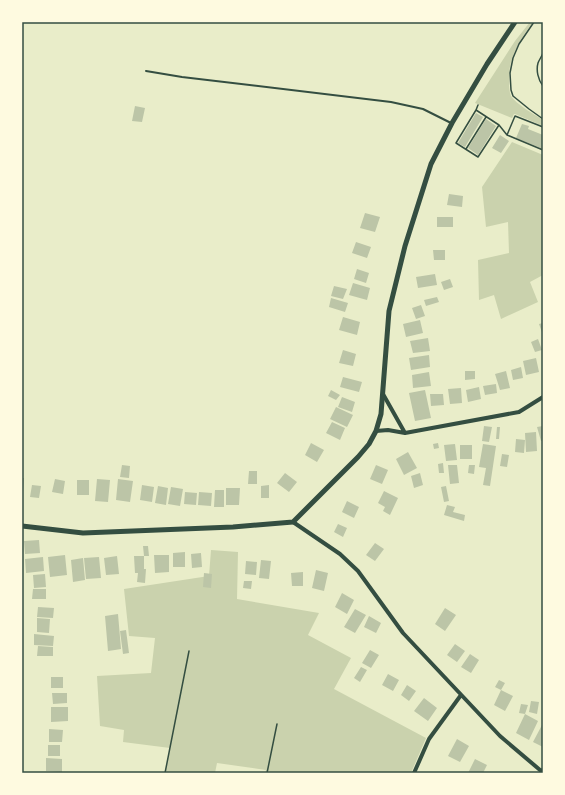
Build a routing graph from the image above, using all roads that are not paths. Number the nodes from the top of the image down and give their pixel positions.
1 (515, 22) edge
2 (146, 71) dead end
3 (452, 123) junction
4 (383, 394) junction
5 (543, 397) edge
6 (376, 431) junction
7 (405, 434) junction
8 (293, 522) junction
9 (22, 526) edge
10 (461, 695) junction
11 (540, 771) edge
12 (414, 773) edge

1 - 3 street
2 - 3 lane
3 - 4 street
4 - 6 street
4 - 7 street
5 - 7 street
6 - 7 street
6 - 8 street
8 - 9 street
8 - 10 street
10 - 11 street
10 - 12 street

